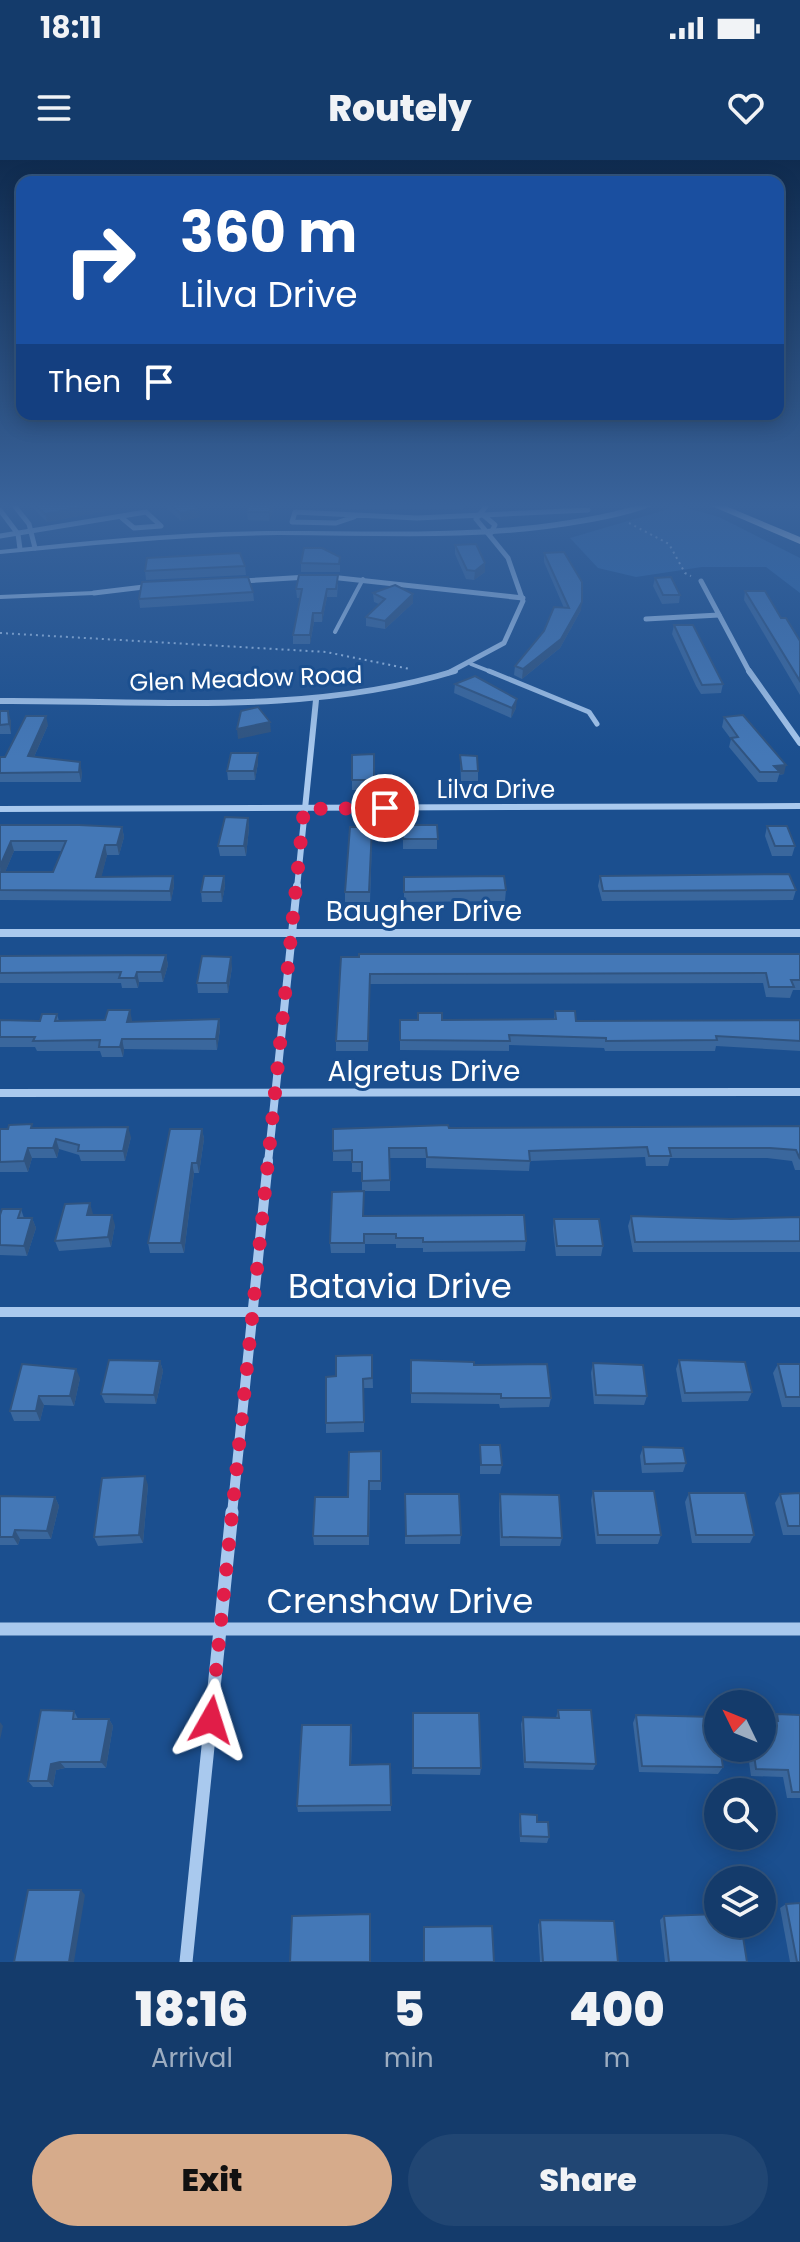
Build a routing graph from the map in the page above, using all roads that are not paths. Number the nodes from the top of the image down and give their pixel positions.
1 (138, 588) edge
2 (358, 588) edge
3 (422, 588) edge
4 (518, 588) edge
5 (705, 588) edge
6 (94, 593) joint
7 (0, 597) edge
8 (523, 598) junction
9 (719, 615) junction
10 (646, 619) dead end
11 (335, 632) dead end
12 (471, 664) junction
13 (316, 700) junction
14 (0, 701) edge
15 (597, 724) dead end
16 (800, 743) edge
17 (800, 806) edge
18 (0, 809) edge
19 (304, 809) junction
20 (0, 933) edge
21 (292, 933) junction
22 (800, 933) edge
23 (800, 1092) edge
24 (0, 1093) edge
25 (276, 1093) junction
26 (0, 1312) edge
27 (253, 1312) junction
28 (800, 1312) edge
29 (0, 1629) edge
30 (221, 1629) junction
31 (800, 1629) edge
32 (186, 1962) edge

1 - 6 street
2 - 11 lane
3 - 8 street
4 - 8 street
5 - 9 street
6 - 7 lane
8 - 12 street, Glen Meadow Road
9 - 10 street
9 - 16 street
12 - 13 street, Glen Meadow Road
12 - 15 lane
13 - 14 street, Glen Meadow Road
13 - 19 street
17 - 19 street, Lilva Drive
18 - 19 street, Lilva Drive
19 - 21 street
20 - 21 street, Baugher Drive
21 - 22 street, Baugher Drive
21 - 25 street
23 - 25 street, Algretus Drive
24 - 25 street, Algretus Drive
25 - 27 street
26 - 27 street, Batavia Drive
27 - 28 street, Batavia Drive
27 - 30 street
29 - 30 street, Crenshaw Drive
30 - 31 street, Crenshaw Drive
30 - 32 street

